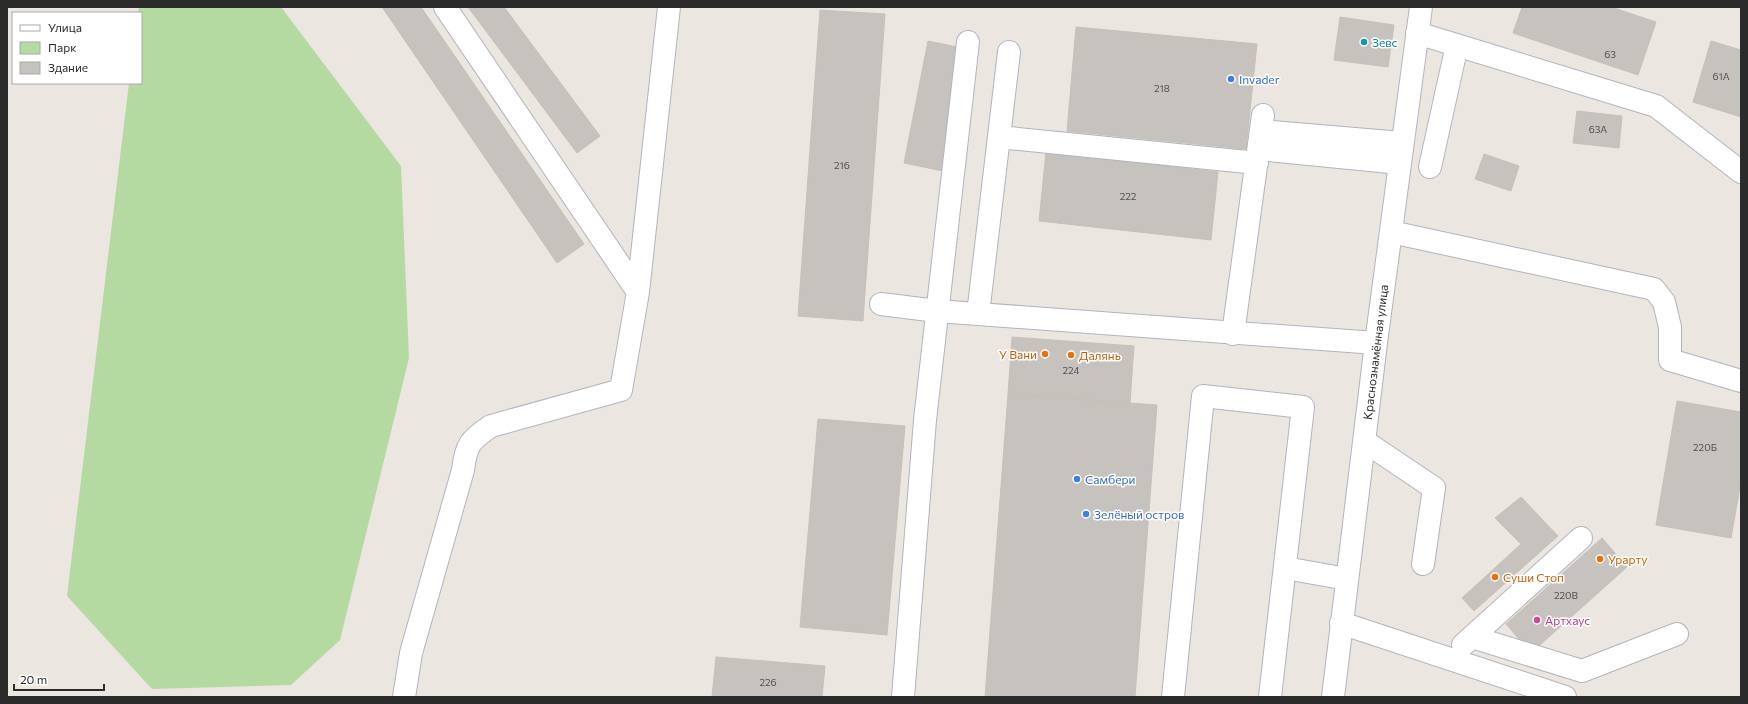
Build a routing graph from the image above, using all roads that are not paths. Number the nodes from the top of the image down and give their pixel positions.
1 (445, 7) edge
2 (668, 7) edge
3 (1421, 7) edge
4 (1417, 33) junction
5 (968, 42) dead end
6 (1457, 45) junction
7 (1009, 52) dead end
8 (999, 137) junction
9 (1260, 140) junction
10 (1401, 153) junction
11 (1430, 167) dead end
12 (1741, 172) edge
13 (1391, 232) junction
14 (638, 292) junction
15 (881, 304) dead end
16 (937, 311) junction
17 (978, 314) junction
18 (1233, 334) junction
19 (1376, 343) junction
20 (1741, 381) edge
21 (1364, 441) junction
22 (1581, 538) dead end
23 (1423, 564) dead end
24 (1285, 568) junction
25 (1347, 579) junction
26 (1342, 623) junction
27 (1677, 634) dead end
28 (1472, 637) junction
29 (1449, 658) junction
30 (404, 697) edge
31 (902, 697) edge
32 (1173, 697) edge
33 (1270, 697) edge
34 (1333, 697) edge
35 (1565, 697) edge

1 - 14 street
2 - 14 street
3 - 4 street, Краснознамённая улица
4 - 6 street
4 - 10 street, Краснознамённая улица
5 - 16 street
6 - 11 street
6 - 12 street
7 - 8 street
8 - 9 street
8 - 17 street
9 - 10 street
9 - 18 street
10 - 13 street, Краснознамённая улица
13 - 19 street, Краснознамённая улица
13 - 20 street
14 - 30 street
15 - 16 street
16 - 17 street
16 - 31 street
17 - 18 street
18 - 19 street
19 - 21 street, Краснознамённая улица
21 - 23 street
21 - 25 street, Краснознамённая улица
22 - 28 street
24 - 25 street
24 - 32 street
24 - 33 street
25 - 26 street, Краснознамённая улица
26 - 29 street
26 - 34 street, Краснознамённая улица
27 - 28 street
28 - 29 street
29 - 35 street

